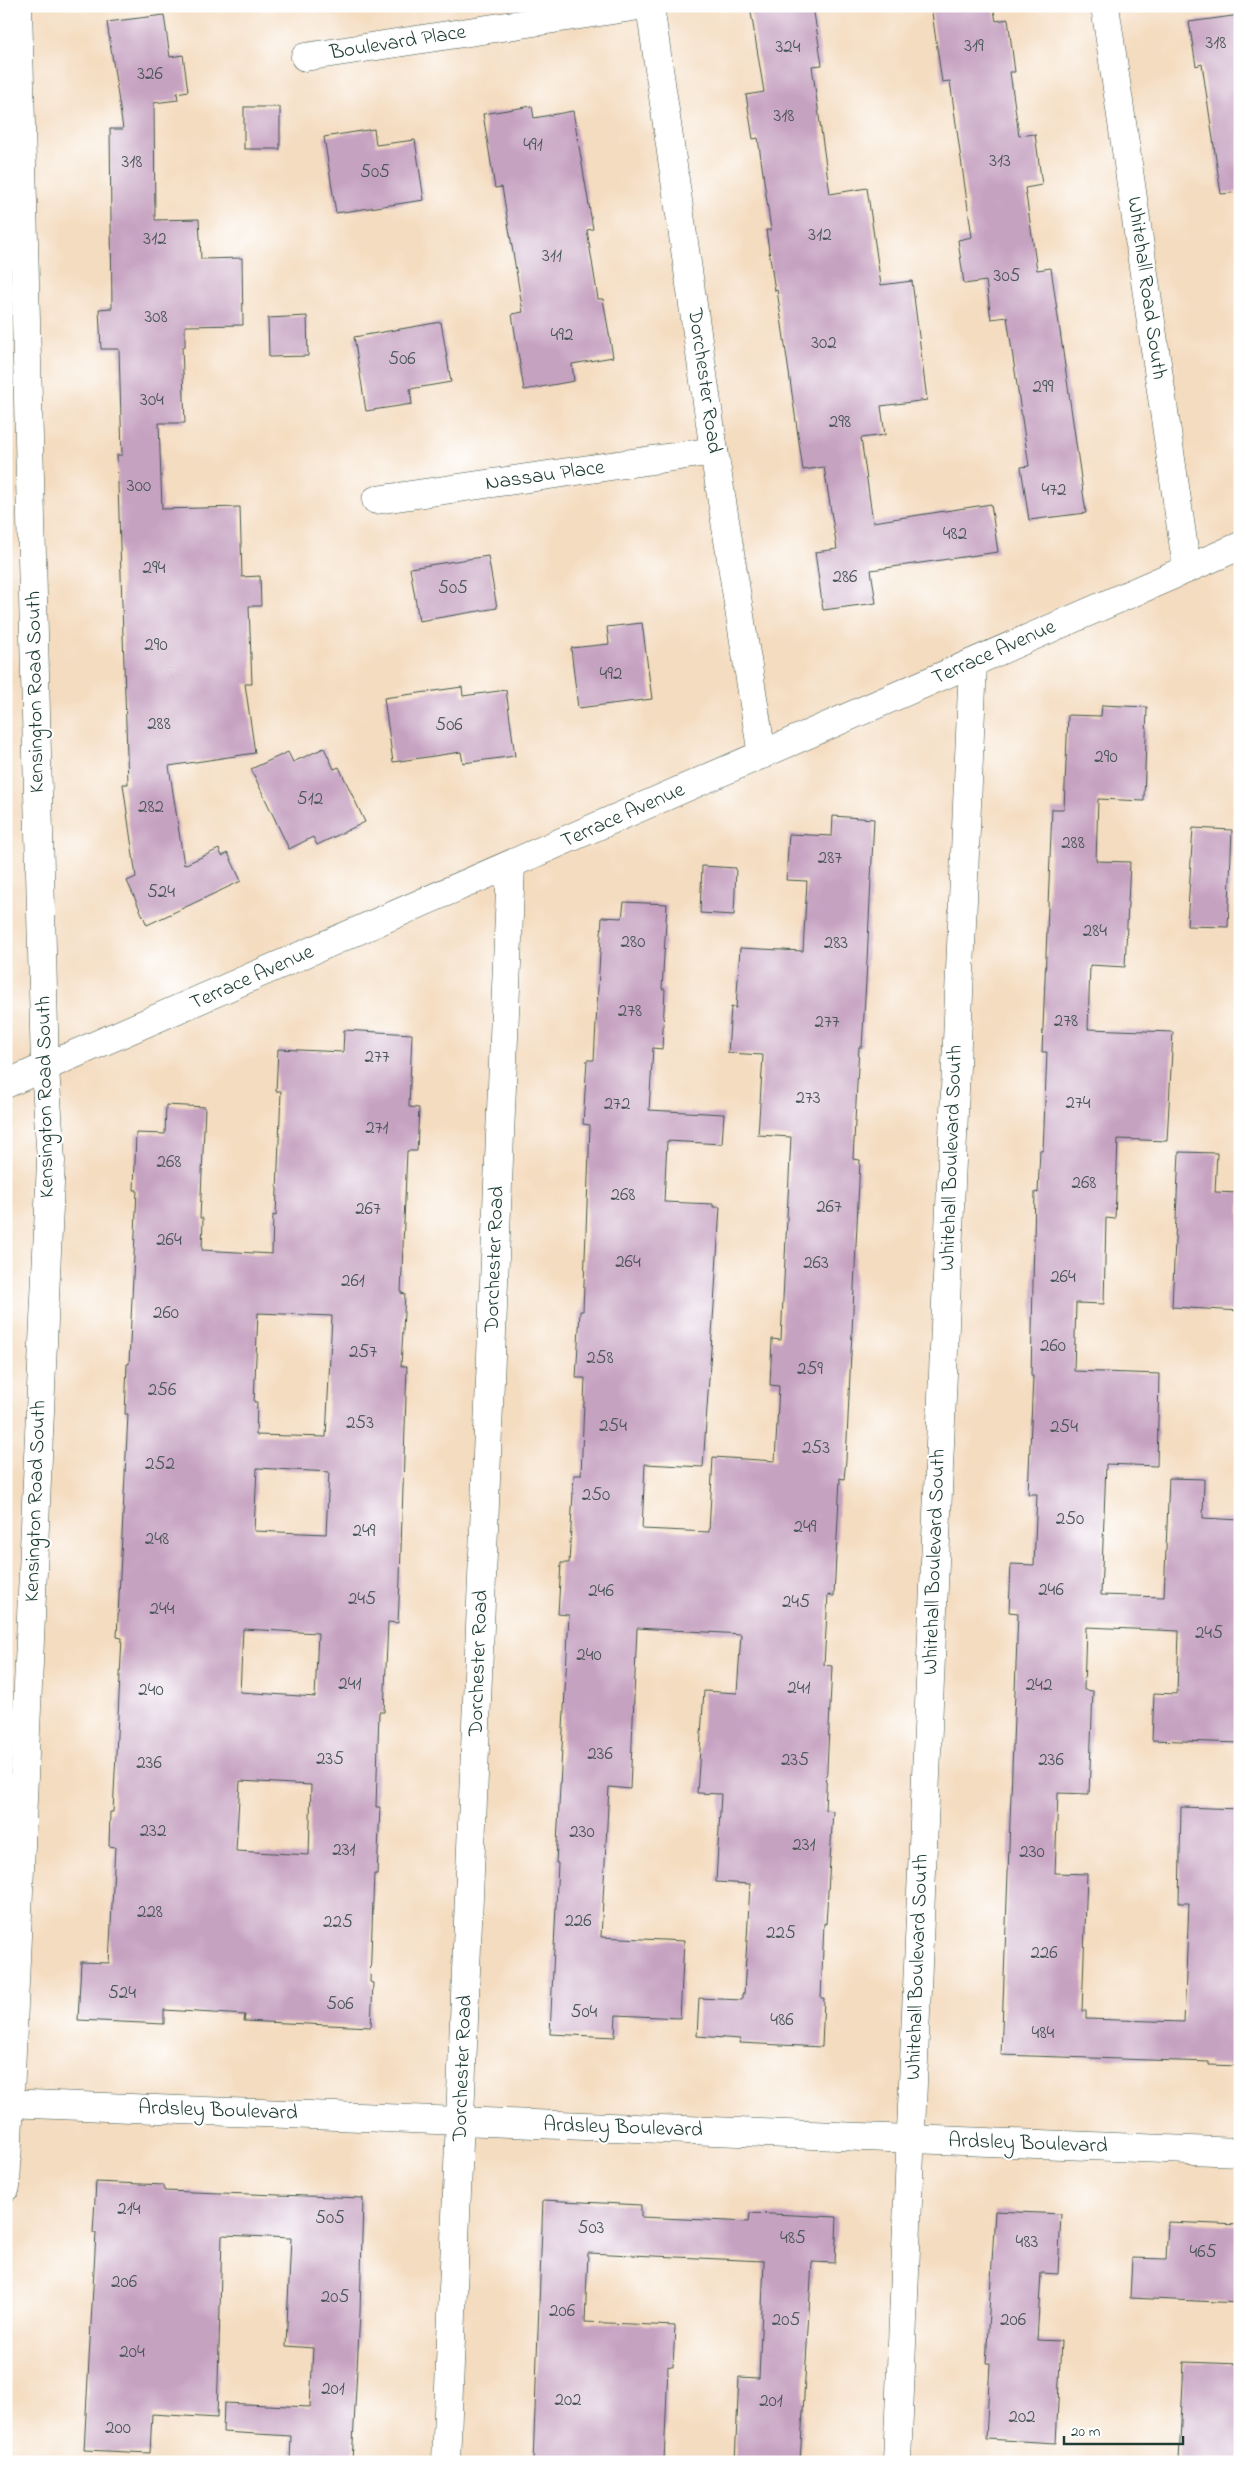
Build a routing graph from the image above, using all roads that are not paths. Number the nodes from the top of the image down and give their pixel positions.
1 (18, 6) edge
2 (639, 6) edge
3 (650, 6) edge
4 (1105, 6) edge
5 (305, 56) dead end
6 (11, 60) edge
7 (714, 451) junction
8 (376, 500) dead end
9 (1240, 546) edge
10 (1187, 569) junction
11 (972, 663) junction
12 (762, 755) junction
13 (511, 865) junction
14 (45, 1068) junction
15 (6, 1084) edge
16 (8, 2103) edge
17 (461, 2121) junction
18 (911, 2140) junction
19 (1240, 2152) edge
20 (6, 2186) edge
21 (446, 2462) edge
22 (897, 2462) edge

1 - 6 street, Kensington Road South
2 - 5 street, Boulevard Place
3 - 7 street, Dorchester Road
4 - 10 street, Whitehall Road South
6 - 14 street, Kensington Road South
7 - 8 street, Nassau Place
7 - 12 street, Dorchester Road
9 - 10 street, Terrace Avenue
10 - 11 street, Terrace Avenue
11 - 12 street, Terrace Avenue
11 - 18 street, Whitehall Boulevard South
12 - 13 street, Terrace Avenue
13 - 14 street, Terrace Avenue
13 - 17 street, Dorchester Road
14 - 15 street, Terrace Avenue
14 - 16 street, Kensington Road South
16 - 17 street, Ardsley Boulevard
16 - 20 street, Kensington Road South
17 - 18 street, Ardsley Boulevard
17 - 21 street, Dorchester Road
18 - 19 street, Ardsley Boulevard
18 - 22 street, Whitehall Boulevard South

